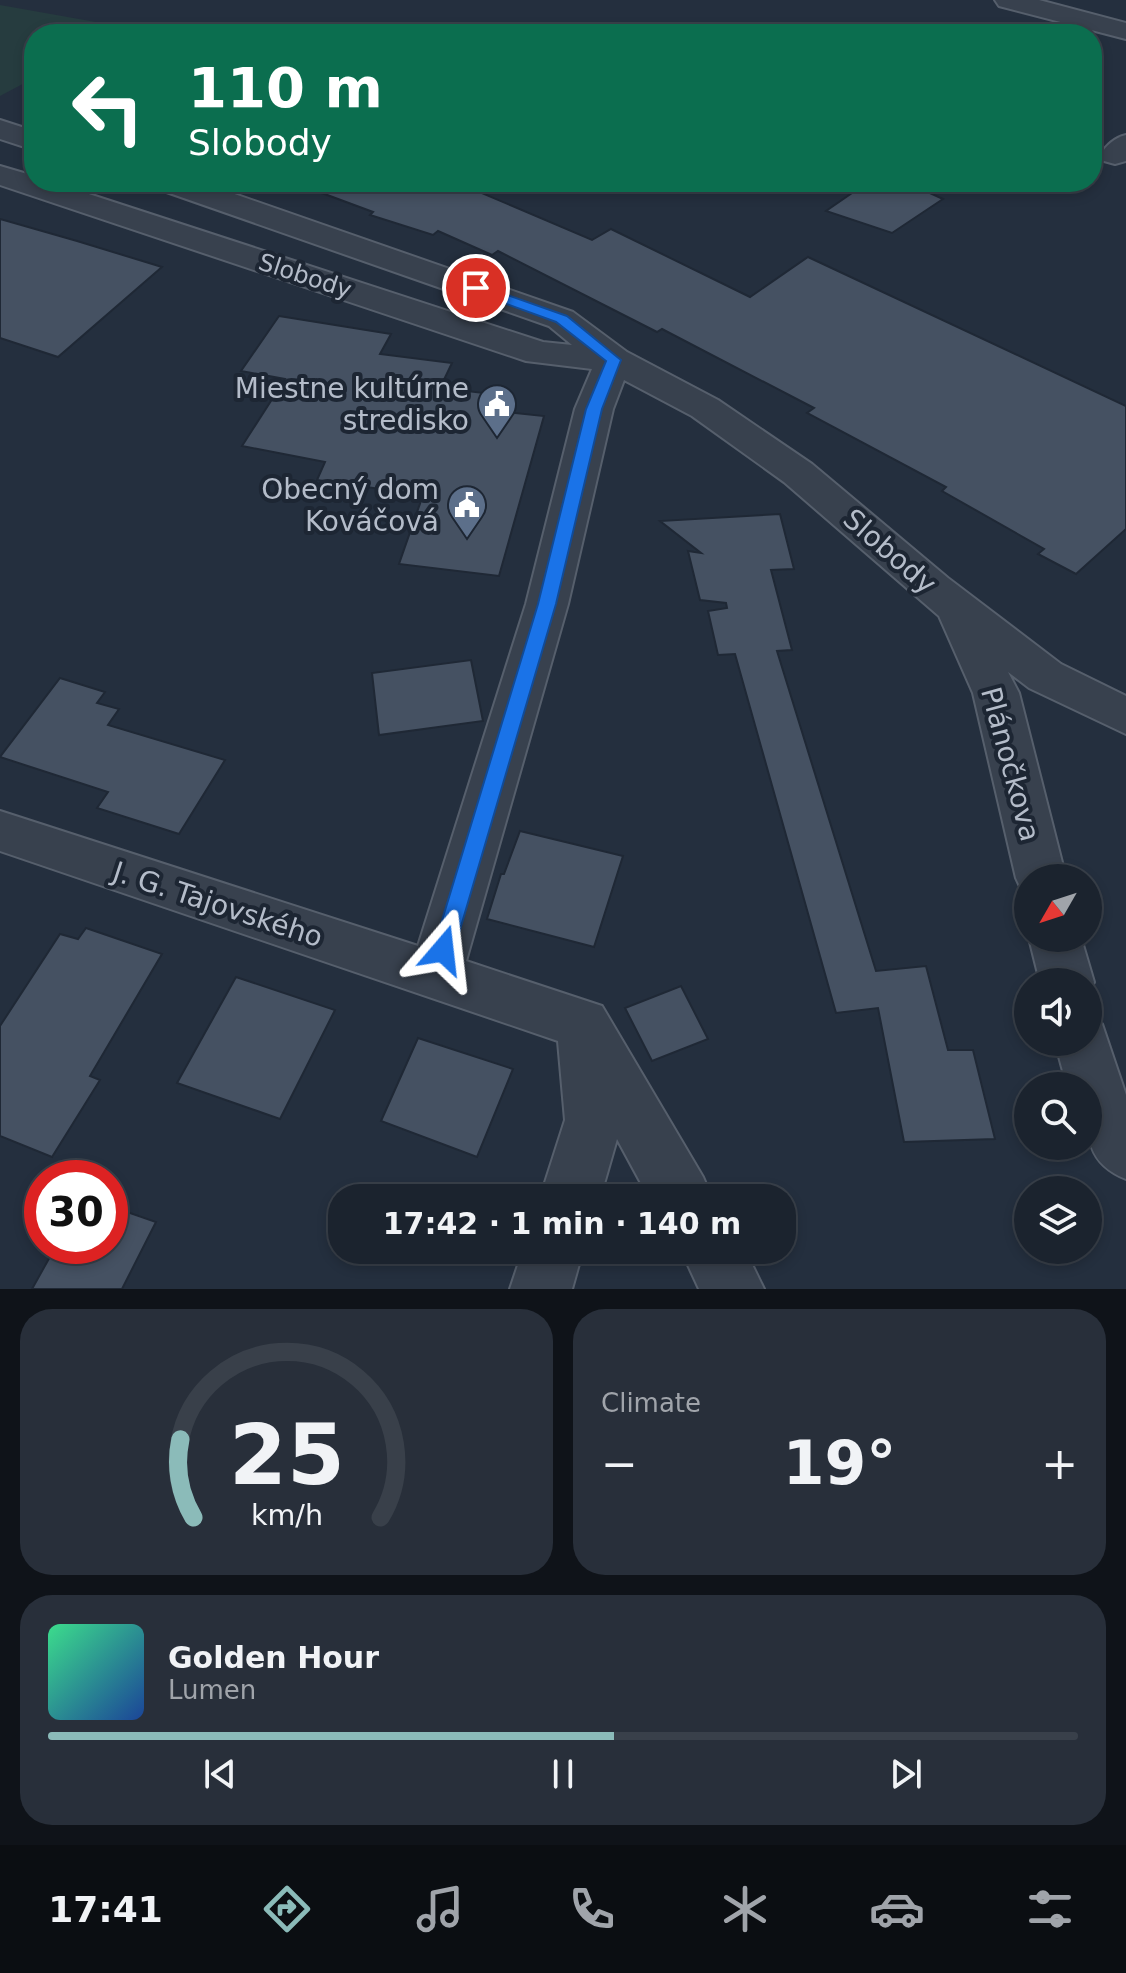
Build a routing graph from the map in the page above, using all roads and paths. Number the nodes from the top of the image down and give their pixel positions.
1 (1008, 0) edge
2 (1099, 24) edge
3 (1102, 25) edge
4 (1126, 31) edge
5 (0, 129) edge
6 (24, 137) edge
7 (0, 175) edge
8 (24, 183) edge
9 (51, 192) edge
10 (199, 192) edge
11 (614, 360) junction
12 (956, 607) junction
13 (1126, 716) edge
14 (0, 831) edge
15 (1038, 864) edge
16 (435, 976) junction
17 (583, 1024) junction
18 (1087, 1056) edge
19 (1126, 1151) edge
20 (574, 1184) edge
21 (674, 1184) edge
22 (549, 1264) edge
23 (719, 1264) edge
24 (541, 1289) edge
25 (733, 1289) edge

1 - 2 street
3 - 4 street
5 - 6 street
7 - 8 street, Slobody
9 - 11 street, Slobody
10 - 11 street, Slobody
11 - 12 street, Slobody
11 - 16 street
12 - 13 street, Slobody
12 - 15 street, Plánočkova
14 - 16 street, J. G. Tajovského
16 - 17 street, J. G. Tajovského
17 - 20 street
17 - 21 street
18 - 19 street
22 - 24 street
23 - 25 street

